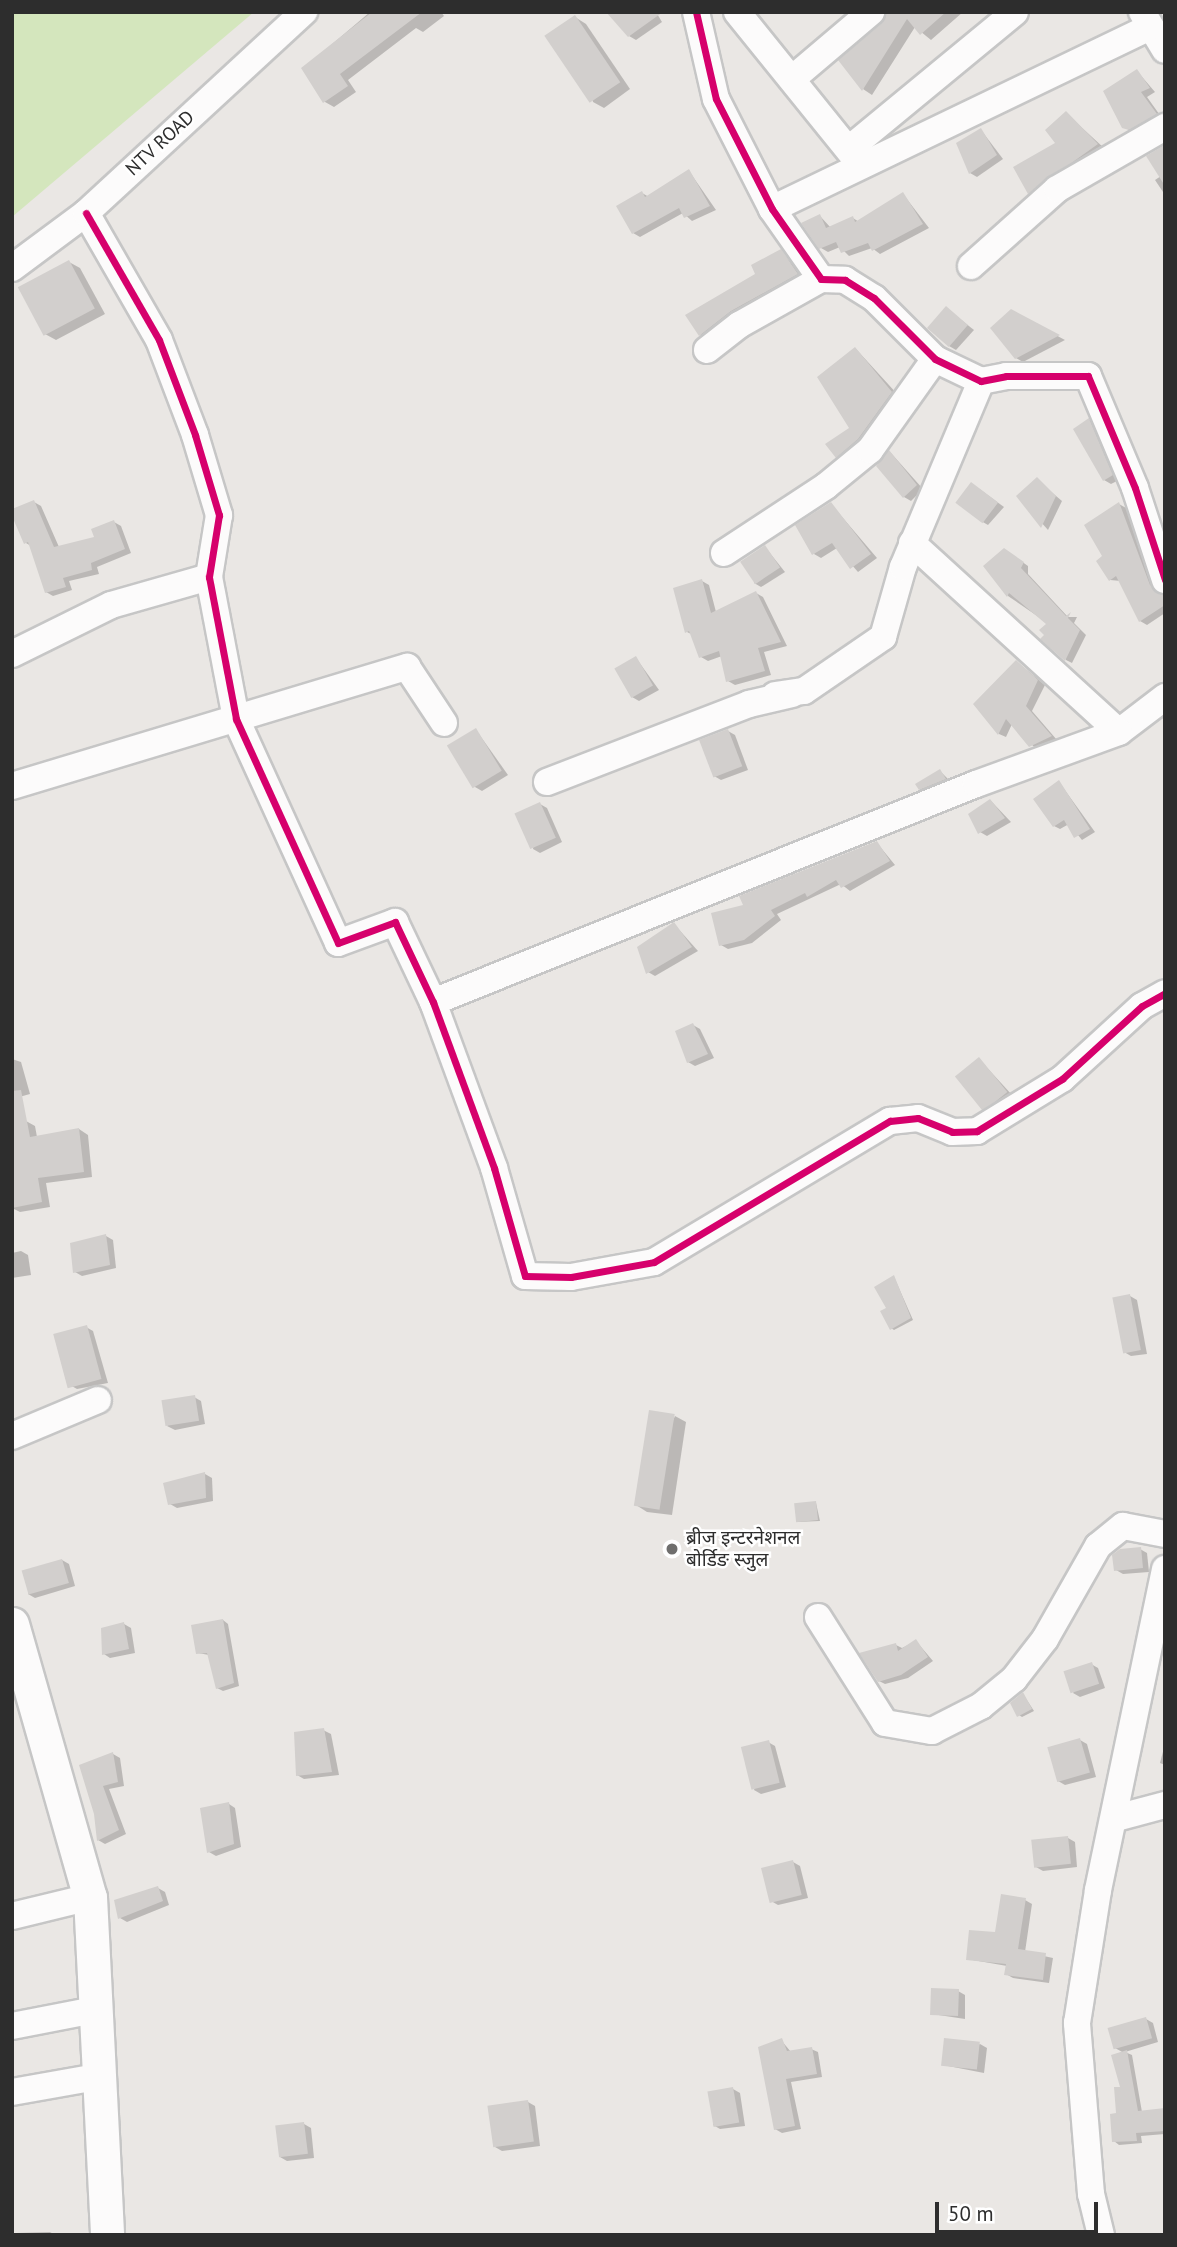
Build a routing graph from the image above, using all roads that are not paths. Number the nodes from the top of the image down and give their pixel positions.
1 (304, 12) edge
2 (696, 12) edge
3 (737, 12) edge
4 (871, 12) edge
5 (1015, 12) edge
6 (1145, 16) edge
7 (1165, 50) edge
8 (792, 79) junction
9 (1165, 127) edge
10 (855, 158) junction
11 (772, 209) junction
12 (86, 213) junction
13 (971, 266) dead end
14 (12, 268) edge
15 (821, 279) junction
16 (707, 350) dead end
17 (934, 359) junction
18 (981, 381) junction
19 (912, 543) junction
20 (724, 553) dead end
21 (209, 578) junction
22 (1165, 580) edge
23 (12, 654) edge
24 (804, 691) junction
25 (775, 695) dead end
26 (1165, 697) edge
27 (236, 719) junction
28 (444, 723) dead end
29 (1119, 732) junction
30 (547, 782) dead end
31 (12, 786) edge
32 (1165, 993) edge
33 (433, 1002) junction
34 (98, 1400) dead end
35 (12, 1436) edge
36 (1165, 1534) edge
37 (1165, 1569) edge
38 (818, 1617) dead end
39 (12, 1624) edge
40 (1165, 1805) edge
41 (1116, 1818) junction
42 (89, 1897) junction
43 (12, 1916) edge
44 (94, 2010) junction
45 (12, 2026) edge
46 (97, 2077) junction
47 (12, 2092) edge
48 (107, 2235) edge
49 (1101, 2235) edge

1 - 12 street, NTV ROAD
2 - 11 street
3 - 8 street
4 - 8 street
5 - 10 street
6 - 7 street
6 - 10 street
8 - 10 street
9 - 13 street
10 - 11 street
11 - 15 street
12 - 14 street, NTV ROAD
12 - 21 street
15 - 16 street
15 - 17 street
17 - 18 street
17 - 20 street
18 - 19 street
18 - 22 street
19 - 24 street
19 - 29 street
21 - 23 street
21 - 27 street
24 - 25 street
24 - 30 street
26 - 29 street
27 - 28 street
27 - 31 street
27 - 33 street
29 - 33 street
32 - 33 street
34 - 35 street
36 - 38 street
37 - 41 street
39 - 42 street
40 - 41 street
41 - 49 street
42 - 43 street
42 - 44 street
44 - 45 street
44 - 46 street
46 - 47 street
46 - 48 street

